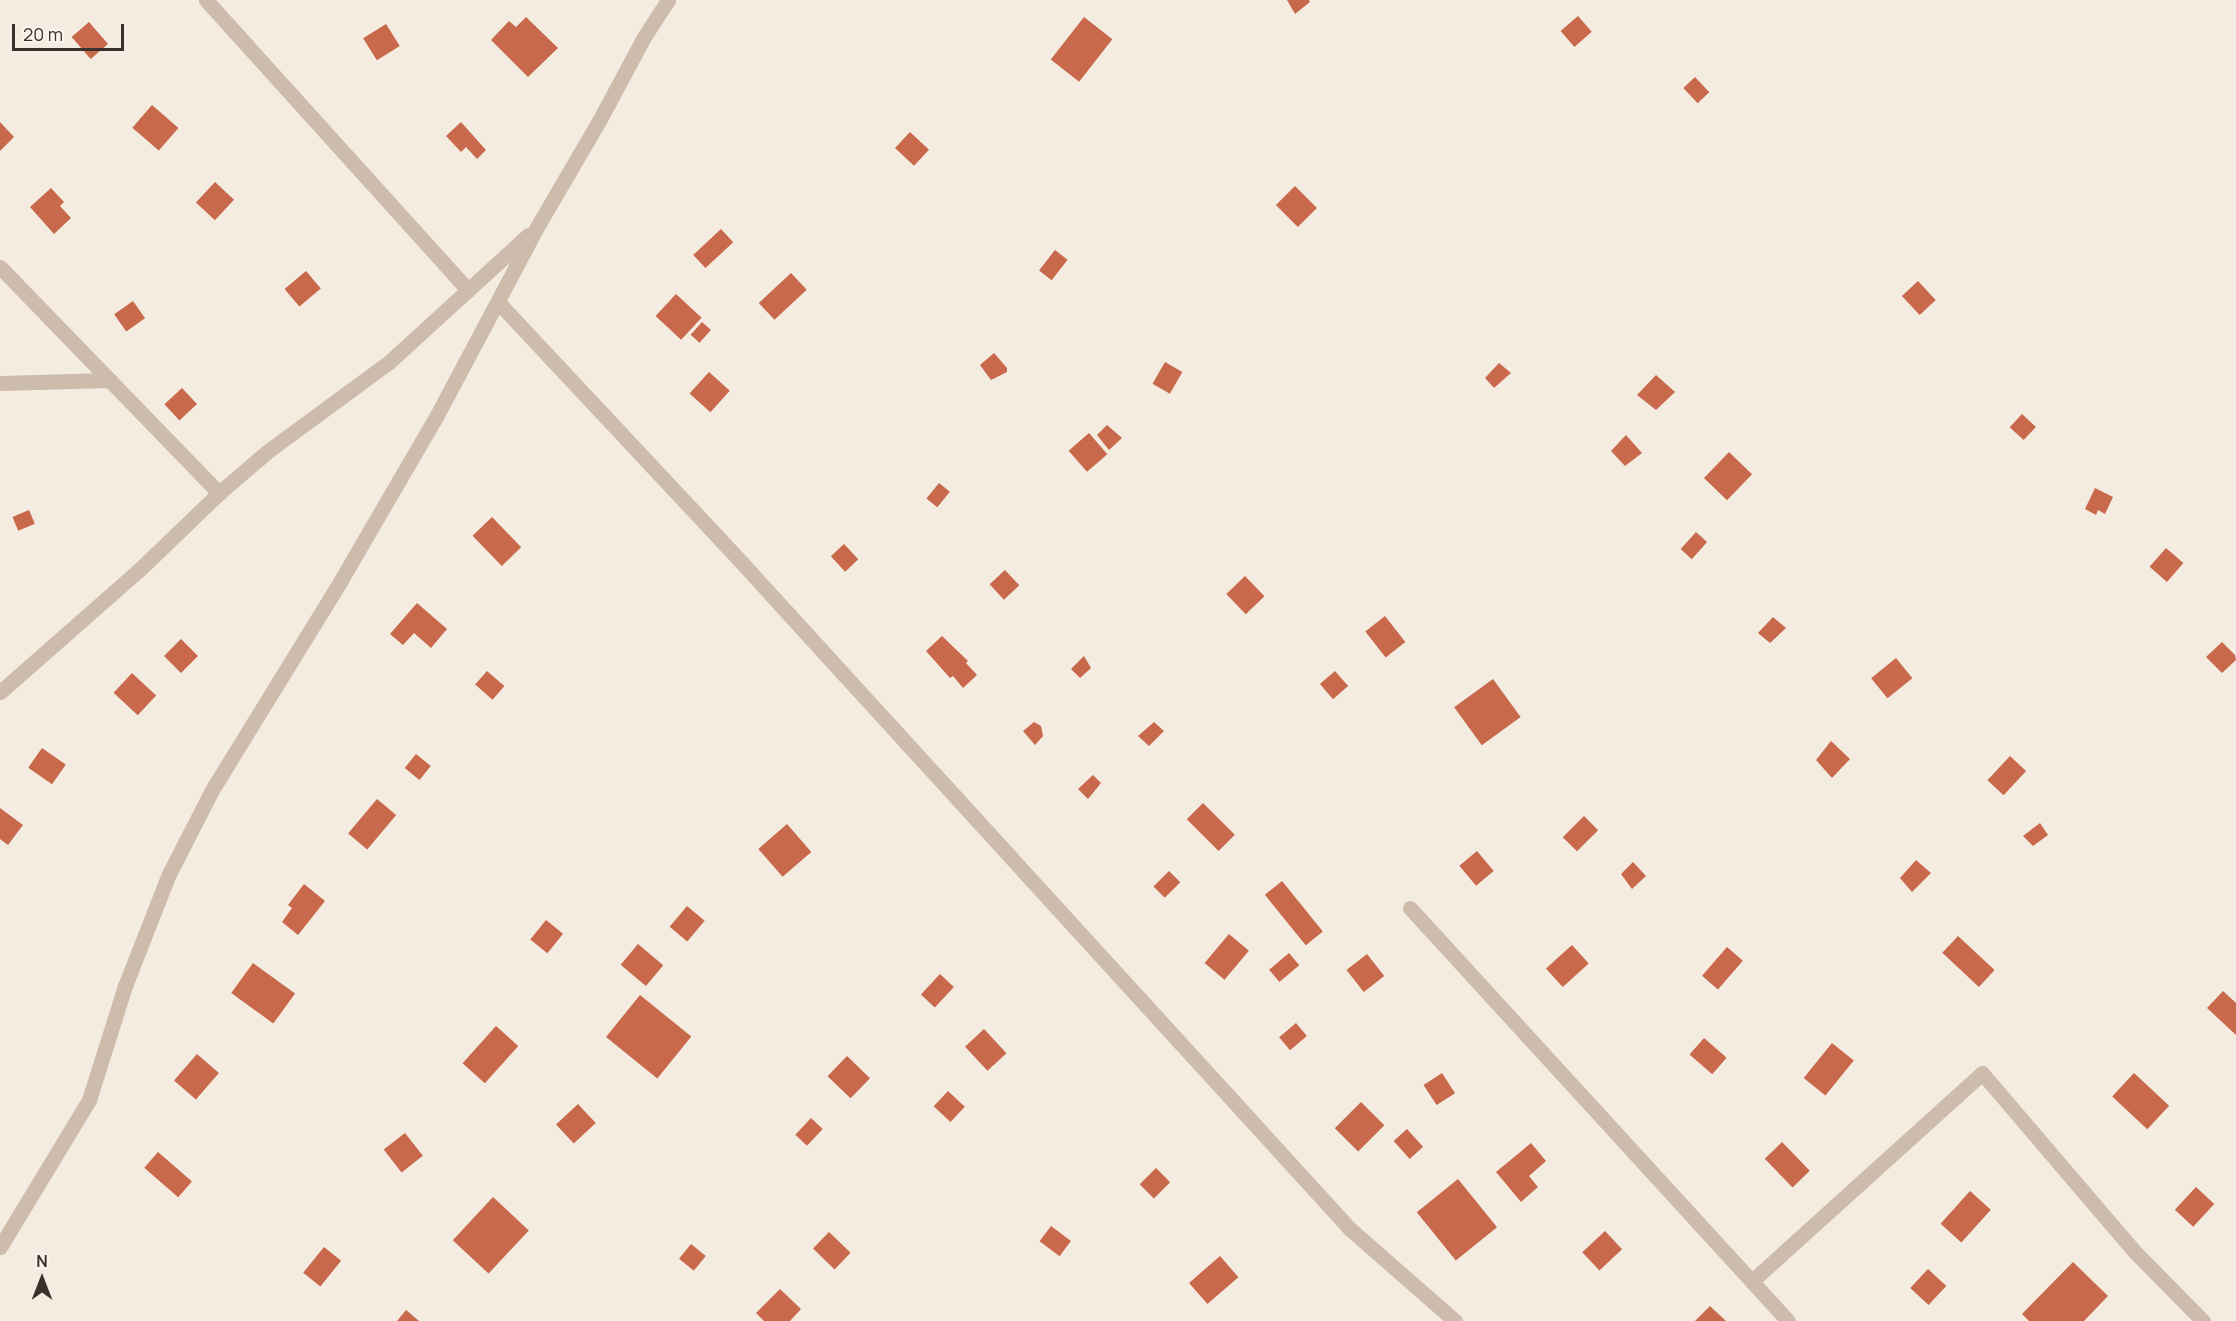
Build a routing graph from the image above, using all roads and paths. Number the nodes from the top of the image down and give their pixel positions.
1 (206, 0) edge
2 (668, 0) edge
3 (537, 227) junction
4 (0, 267) edge
5 (468, 290) junction
6 (498, 302) junction
7 (110, 380) junction
8 (0, 382) edge
9 (219, 493) junction
10 (0, 692) edge
11 (1410, 908) dead end
12 (0, 1247) edge
13 (1752, 1281) junction
14 (1455, 1321) edge
15 (1788, 1321) edge
16 (2203, 1321) edge

1 - 5 street
2 - 3 street
3 - 5 street
3 - 6 street
4 - 7 street
5 - 9 street
6 - 12 street
6 - 14 street
7 - 8 street
7 - 9 street
9 - 10 street
11 - 13 street
13 - 15 street
13 - 16 street

